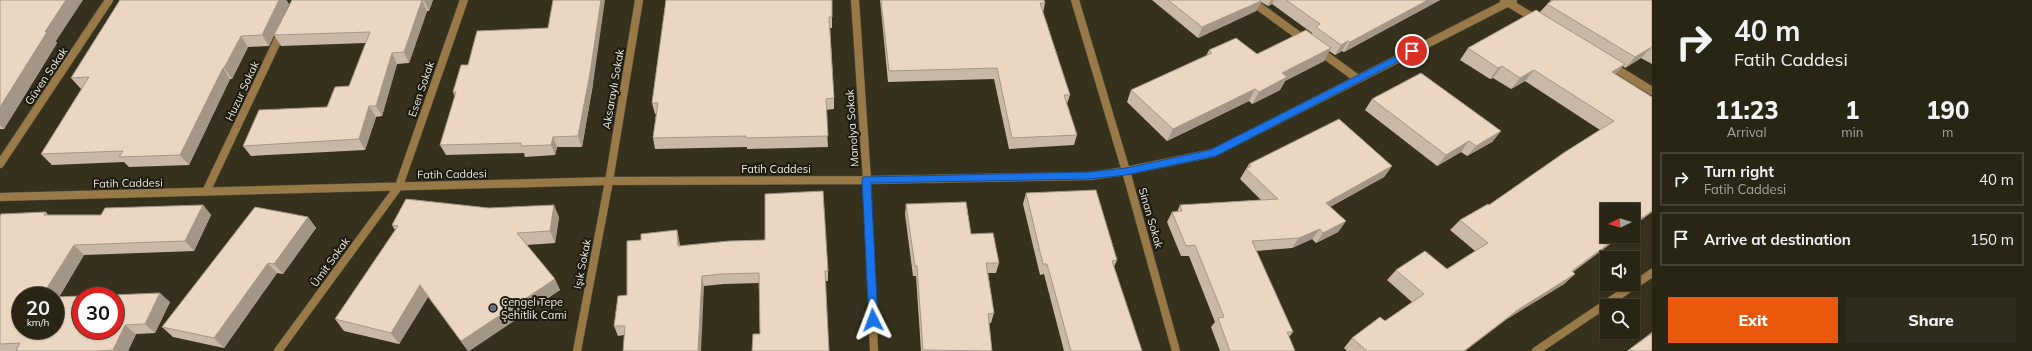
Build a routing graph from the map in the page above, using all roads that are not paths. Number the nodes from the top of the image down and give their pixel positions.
1 (109, 0) edge
2 (464, 0) edge
3 (640, 0) edge
4 (855, 0) edge
5 (1075, 0) edge
6 (1250, 0) edge
7 (1508, 1) edge
8 (287, 21) edge
9 (1541, 23) edge
10 (1606, 62) edge
11 (1358, 79) junction
12 (1652, 90) edge
13 (0, 164) edge
14 (1126, 171) junction
15 (867, 180) junction
16 (609, 181) junction
17 (399, 186) junction
18 (206, 192) junction
19 (0, 197) edge
20 (1652, 273) edge
21 (278, 351) edge
22 (577, 351) edge
23 (874, 351) edge
24 (1176, 351) edge
25 (1536, 351) edge

1 - 13 street, Güven Sokak
2 - 17 street, Esen Sokak
3 - 16 street, Aksaraylı Sokak
4 - 15 street, Manolya Sokak
5 - 14 street, Sinan Sokak
6 - 11 street
7 - 9 street
7 - 11 street, Fatih Caddesi
8 - 18 street, Huzur Sokak
10 - 12 street
11 - 14 street, Fatih Caddesi
14 - 15 street, Fatih Caddesi
14 - 24 street, Sinan Sokak
15 - 16 street, Fatih Caddesi
15 - 23 street, Manolya Sokak
16 - 17 street, Fatih Caddesi
16 - 22 street, Işık Sokak
17 - 18 street, Fatih Caddesi
17 - 21 street, Ümit Sokak
18 - 19 street, Fatih Caddesi
20 - 25 street

